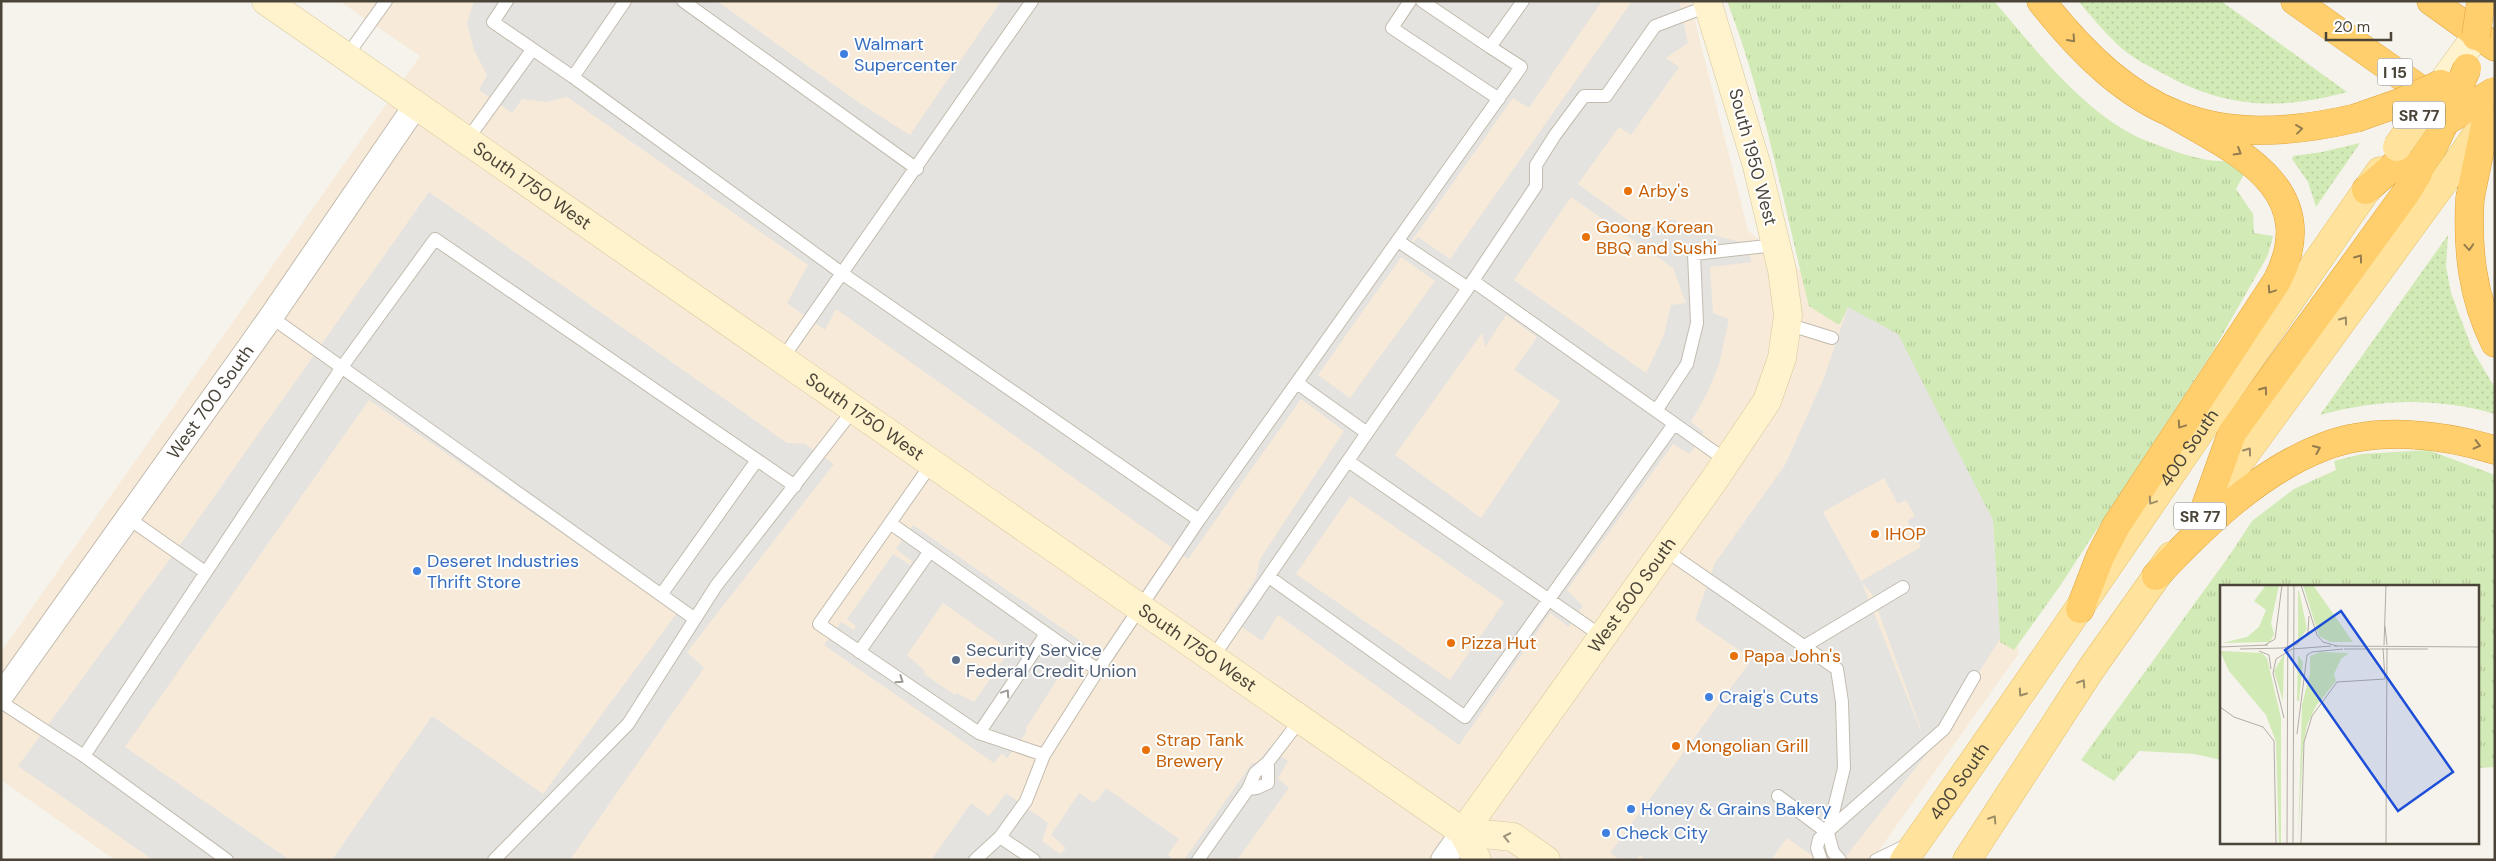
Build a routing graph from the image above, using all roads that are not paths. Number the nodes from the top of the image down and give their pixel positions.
1 (266, 1) edge
2 (386, 1) edge
3 (507, 1) edge
4 (625, 1) edge
5 (683, 1) edge
6 (1032, 1) edge
7 (1410, 1) edge
8 (1422, 1) edge
9 (1522, 1) edge
10 (2041, 1) edge
11 (2295, 1) edge
12 (2431, 1) edge
13 (2481, 1) edge
14 (1708, 3) edge
15 (2488, 44) edge
16 (1490, 47) junction
17 (532, 50) junction
18 (346, 57) junction
19 (2467, 68) junction
20 (573, 76) junction
21 (2441, 84) junction
22 (2495, 90) edge
23 (1499, 99) junction
24 (416, 105) junction
25 (2166, 110) junction
26 (2445, 122) junction
27 (2492, 124) edge
28 (467, 140) junction
29 (2418, 162) junction
30 (917, 169) junction
31 (1398, 241) junction
32 (1776, 245) junction
33 (844, 274) junction
34 (1470, 284) junction
35 (271, 317) junction
36 (1787, 320) junction
37 (1832, 338) dead end
38 (2495, 343) edge
39 (782, 359) junction
40 (342, 367) junction
41 (1297, 383) junction
42 (854, 409) junction
43 (1656, 411) junction
44 (1674, 424) junction
45 (1367, 432) junction
46 (2495, 450) edge
47 (757, 460) junction
48 (1348, 461) junction
49 (1727, 461) junction
50 (932, 463) junction
51 (795, 486) junction
52 (128, 518) junction
53 (1199, 520) junction
54 (890, 523) junction
55 (1665, 550) junction
56 (930, 551) junction
57 (205, 572) junction
58 (2156, 576) junction
59 (1269, 577) junction
60 (1902, 587) dead end
61 (661, 595) junction
62 (1549, 599) junction
63 (1141, 607) junction
64 (2080, 609) junction
65 (695, 619) junction
66 (1046, 634) junction
67 (1603, 637) junction
68 (1803, 647) junction
69 (859, 652) junction
70 (1213, 657) junction
71 (1098, 670) junction
72 (1974, 677) dead end
73 (1, 696) edge
74 (1, 702) edge
75 (1301, 718) junction
76 (979, 734) junction
77 (84, 756) junction
78 (1044, 756) junction
79 (1778, 796) dead end
80 (1463, 832) junction
81 (1828, 833) junction
82 (1000, 837) junction
83 (1920, 838) junction
84 (227, 860) edge
85 (494, 860) edge
86 (975, 860) edge
87 (1034, 860) edge
88 (1198, 860) edge
89 (1443, 860) edge
90 (1477, 860) edge
91 (1546, 860) edge
92 (1821, 860) edge
93 (1840, 860) edge
94 (1876, 860) edge
95 (1904, 860) edge
96 (1967, 860) edge

1 - 18 main road, South 1750 West
2 - 18 lane
3 - 17 lane
4 - 20 lane
5 - 30 lane
6 - 30 lane
7 - 23 lane
8 - 16 lane
9 - 16 lane
10 -> 25 highway
11 - 27 highway, I 15
12 - 15 highway
13 - 15 highway, bridge
14 - 32 main road, South 1950 West
14 - 34 lane
15 - 19 highway
15 - 21 main road, 400 South / SR 77
16 - 23 lane
17 - 20 lane
17 - 28 lane
18 - 24 main road, South 1750 West
19 - 21 highway
19 - 26 highway, bridge
20 - 33 lane
25 -> 21 highway, bridge
21 - 29 main road, 400 South / SR 77, bridge
22 - 26 highway, bridge
22 - 27 highway
23 - 31 lane
24 - 28 main road, South 1750 West
24 - 35 street, West 700 South
25 -> 64 highway
26 - 29 highway
27 - 29 main road, 400 South / SR 77, bridge
27 -> 38 highway, bridge
28 - 39 main road, South 1750 West
58 -> 29 main road, 400 South / SR 77
29 -> 64 main road, 400 South / SR 77
30 - 33 lane
31 - 34 lane
31 - 41 lane
32 - 36 main road, South 1950 West
32 - 43 lane
33 - 39 lane
33 - 53 lane
34 - 43 lane
34 - 45 lane
35 - 40 lane
35 - 52 street, West 700 South
36 - 37 lane
36 - 49 main road, West 500 South
39 - 42 main road, South 1750 West
40 - 47 lane
40 - 57 lane
40 - 61 lane
41 - 45 lane
41 - 53 lane
42 - 50 main road, South 1750 West
42 - 51 lane
43 - 44 lane
44 - 49 lane
44 - 62 lane
45 - 48 lane
58 -> 46 highway
47 - 51 lane
47 - 61 lane
48 - 59 lane
48 - 62 lane
49 - 55 main road, West 500 South
50 - 54 lane
50 - 63 main road, South 1750 West
51 - 65 lane
52 - 57 lane
52 - 73 street, West 700 South
53 - 63 lane
54 - 56 lane
54 - 69 lane
55 - 67 main road, West 500 South
55 - 68 lane
56 - 66 lane
56 - 69 lane
57 - 77 lane
96 -> 58 main road, 400 South / SR 77
59 - 62 lane
59 - 70 lane
60 - 68 lane
61 - 65 lane
62 - 67 lane
63 - 70 main road, South 1750 West
63 - 71 lane
64 -> 83 main road, 400 South / SR 77
65 - 85 lane
66 - 71 lane
76 -> 66 lane
67 - 80 main road, West 500 South
68 - 81 lane
69 -> 76 lane
70 - 75 main road, South 1750 West
71 - 78 lane
72 - 81 lane
74 - 77 lane
75 - 80 main road, South 1750 West
75 - 88 lane
76 - 78 lane
77 - 84 lane
78 - 82 lane
79 - 81 lane
80 - 89 street, West 500 South
80 - 90 main road
91 -> 80 main road
81 - 92 lane
81 - 93 lane
82 - 86 lane
82 - 87 lane
83 - 94 lane
83 - 95 main road, 400 South / SR 77

